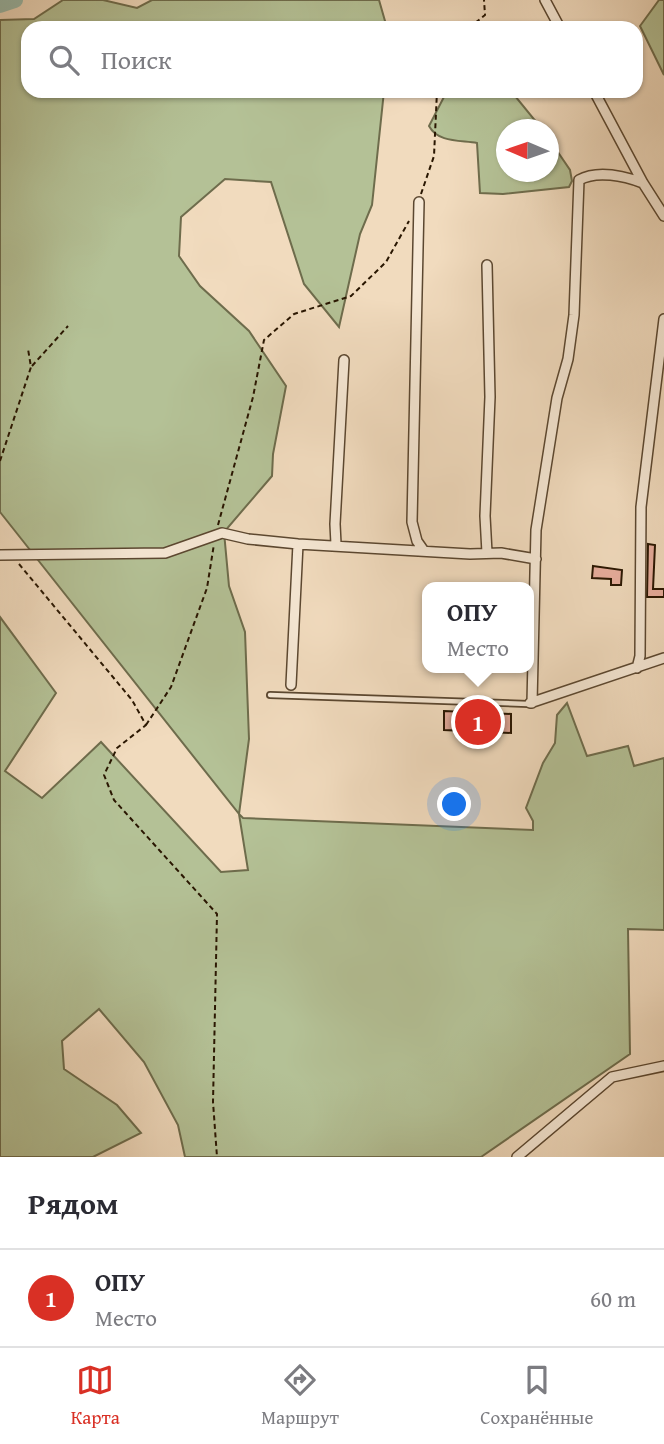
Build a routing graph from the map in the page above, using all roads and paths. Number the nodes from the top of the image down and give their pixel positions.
1 (484, 0) edge
2 (545, 0) edge
3 (478, 21) edge
4 (556, 21) edge
5 (437, 98) edge
6 (598, 98) edge
7 (643, 183) junction
8 (419, 202) junction
9 (664, 216) edge
10 (486, 265) dead end
11 (664, 319) edge
12 (68, 326) dead end
13 (29, 349) dead end
14 (344, 360) dead end
15 (31, 367) junction
16 (0, 460) edge
17 (215, 536) junction
18 (298, 544) junction
19 (336, 544) junction
20 (424, 551) junction
21 (487, 553) junction
22 (5, 555) edge
23 (536, 559) junction
24 (534, 607) edge
25 (664, 658) edge
26 (637, 668) junction
27 (531, 673) edge
28 (291, 685) dead end
29 (270, 695) dead end
30 (530, 703) junction
31 (146, 725) junction
32 (664, 1066) edge
33 (217, 1157) edge
34 (517, 1157) edge

1 - 3 path
2 - 4 street
5 - 8 path
6 - 7 street
7 - 9 street
7 - 23 street
8 - 17 path
8 - 20 street
10 - 21 street
11 - 26 street
12 - 15 path
13 - 15 path
14 - 19 street
15 - 16 path
17 - 18 street
17 - 22 street
17 - 31 path
18 - 19 street
18 - 28 street
19 - 20 street
20 - 21 street
21 - 23 street
22 - 31 path
23 - 24 street
25 - 26 street
26 - 30 street
27 - 30 street
29 - 30 lane
31 - 33 path
32 - 34 street

